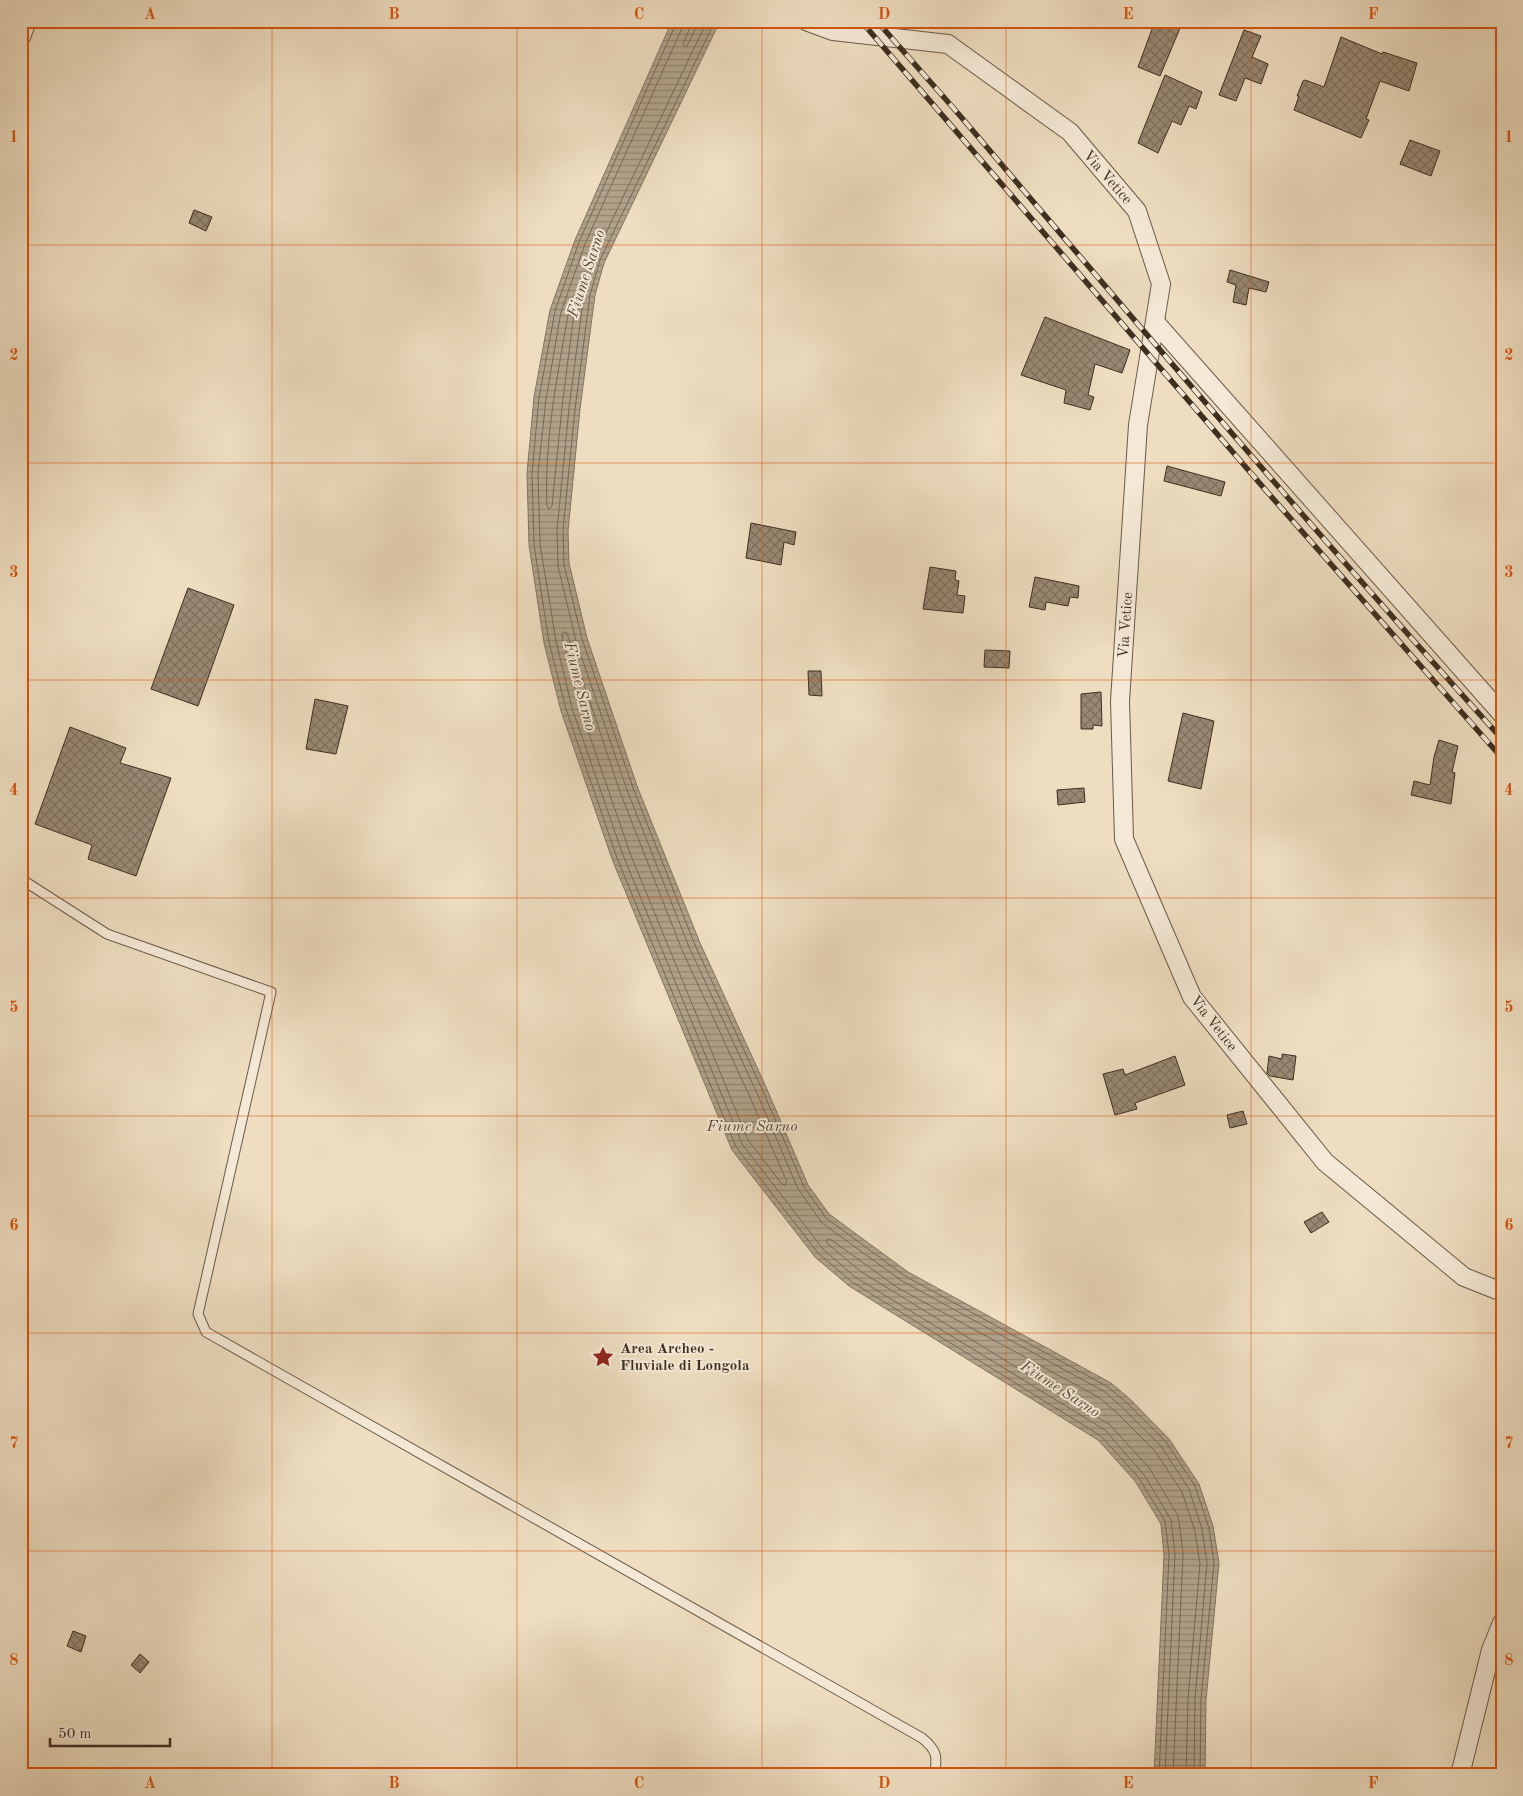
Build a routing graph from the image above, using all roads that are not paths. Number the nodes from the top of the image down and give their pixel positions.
1 (27, 21) edge
2 (806, 21) edge
3 (21, 37) edge
4 (1155, 322) junction
5 (1502, 714) edge
6 (21, 878) edge
7 (1502, 1292) edge
8 (1502, 1623) edge
9 (934, 1775) edge
10 (1460, 1775) edge

1 - 3 street
2 - 4 street, Via Vetice
4 - 5 street
4 - 7 street, Via Vetice
6 - 9 lane
8 - 10 street

